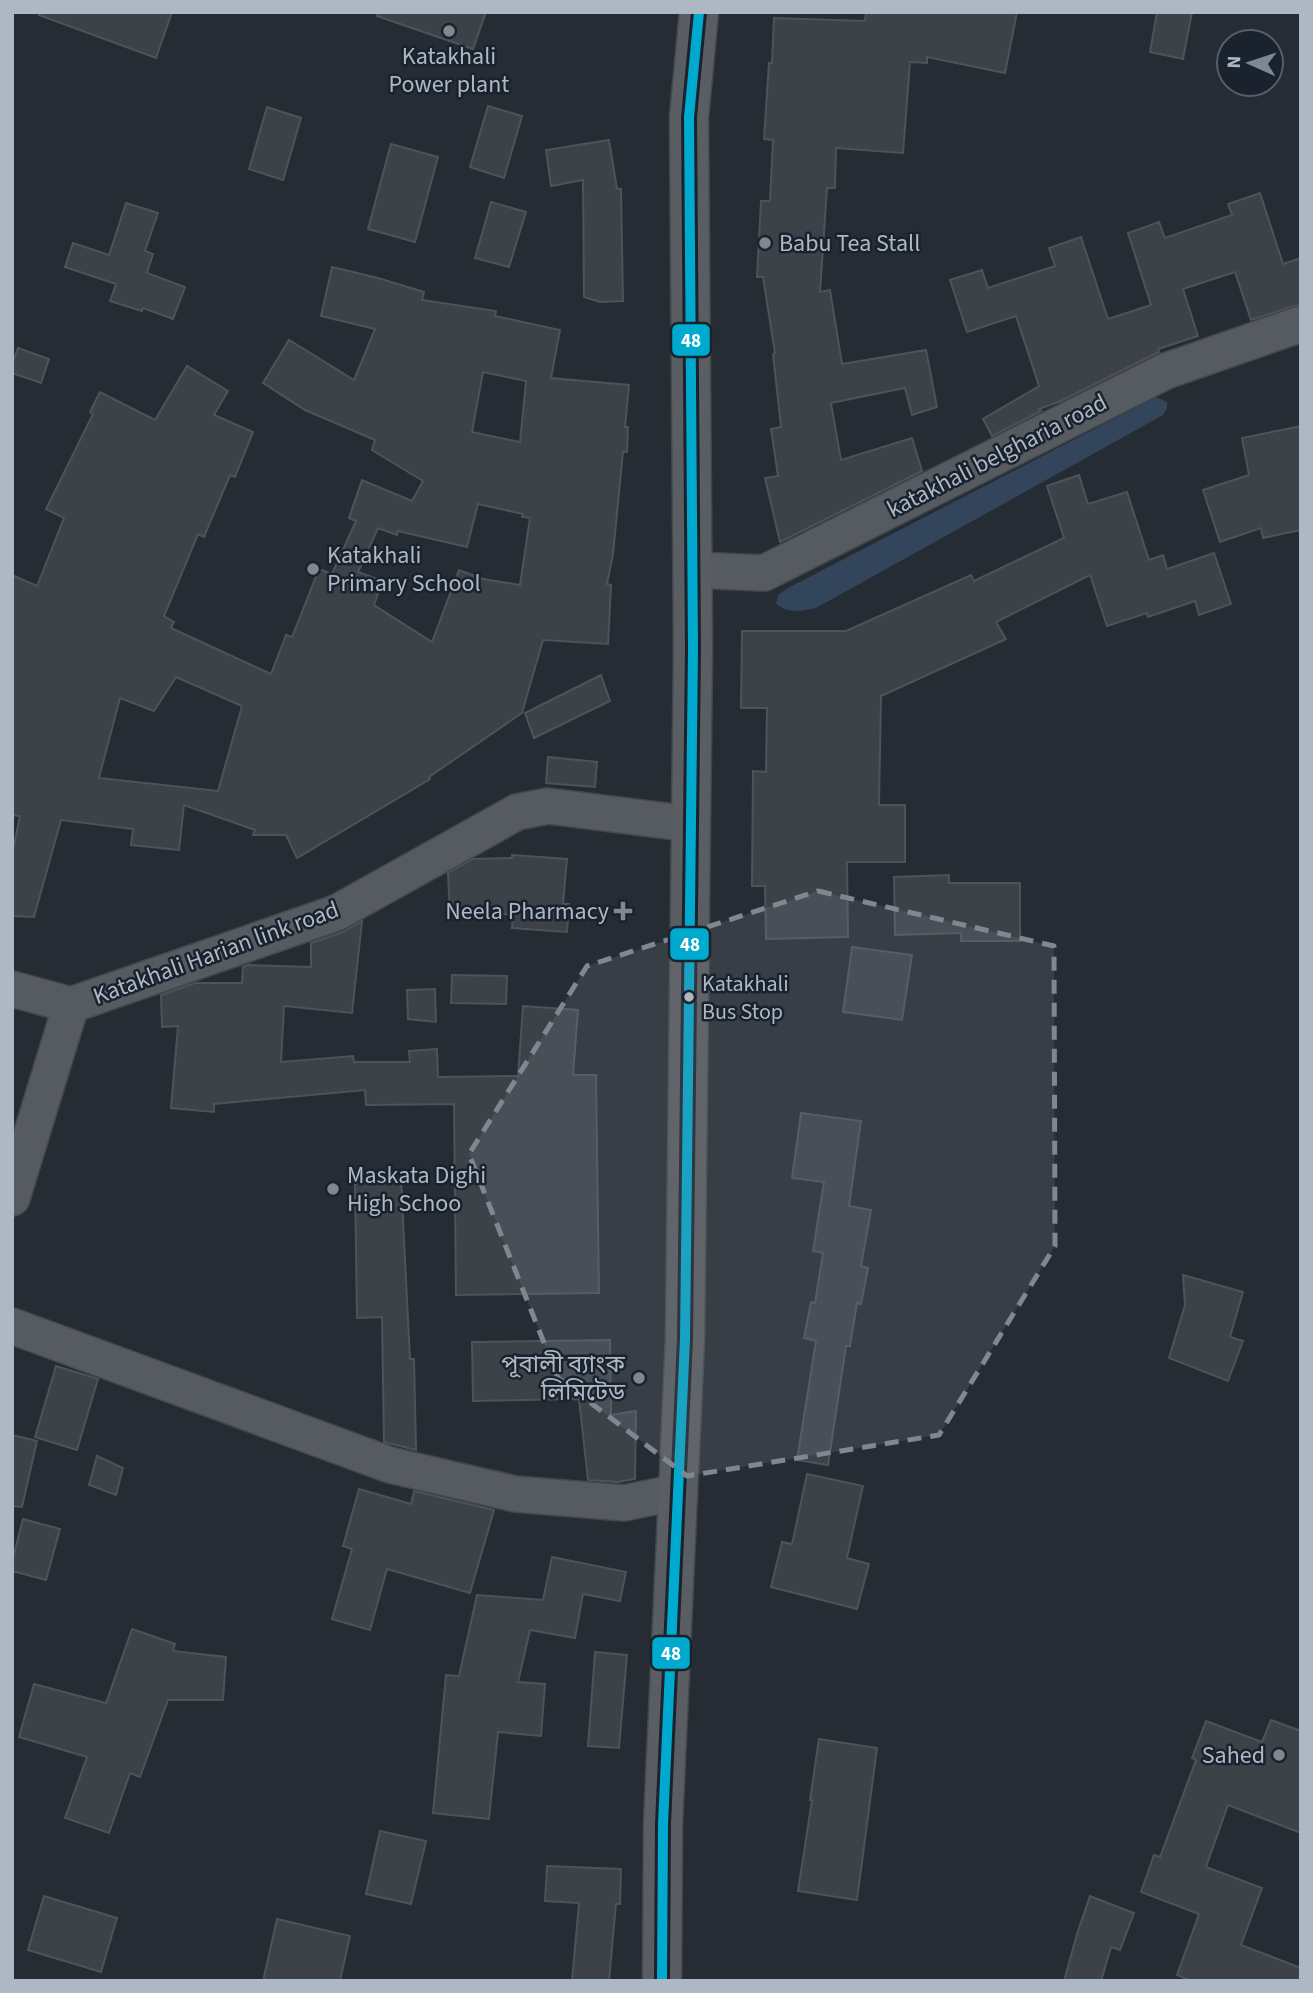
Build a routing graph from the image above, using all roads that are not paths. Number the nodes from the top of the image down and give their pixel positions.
1 (699, 12) edge
2 (1301, 324) edge
3 (692, 570) junction
4 (691, 824) junction
5 (12, 989) edge
6 (71, 1005) junction
7 (12, 1198) edge
8 (12, 1326) edge
9 (678, 1492) junction
10 (662, 1981) edge

1 - 3 highway
2 - 3 street, katakhali belgharia road
3 - 4 highway
4 - 6 street, Katakhali Harian link road
4 - 9 highway
5 - 6 street, Katakhali Harian link road
6 - 7 street
8 - 9 street
9 - 10 highway

